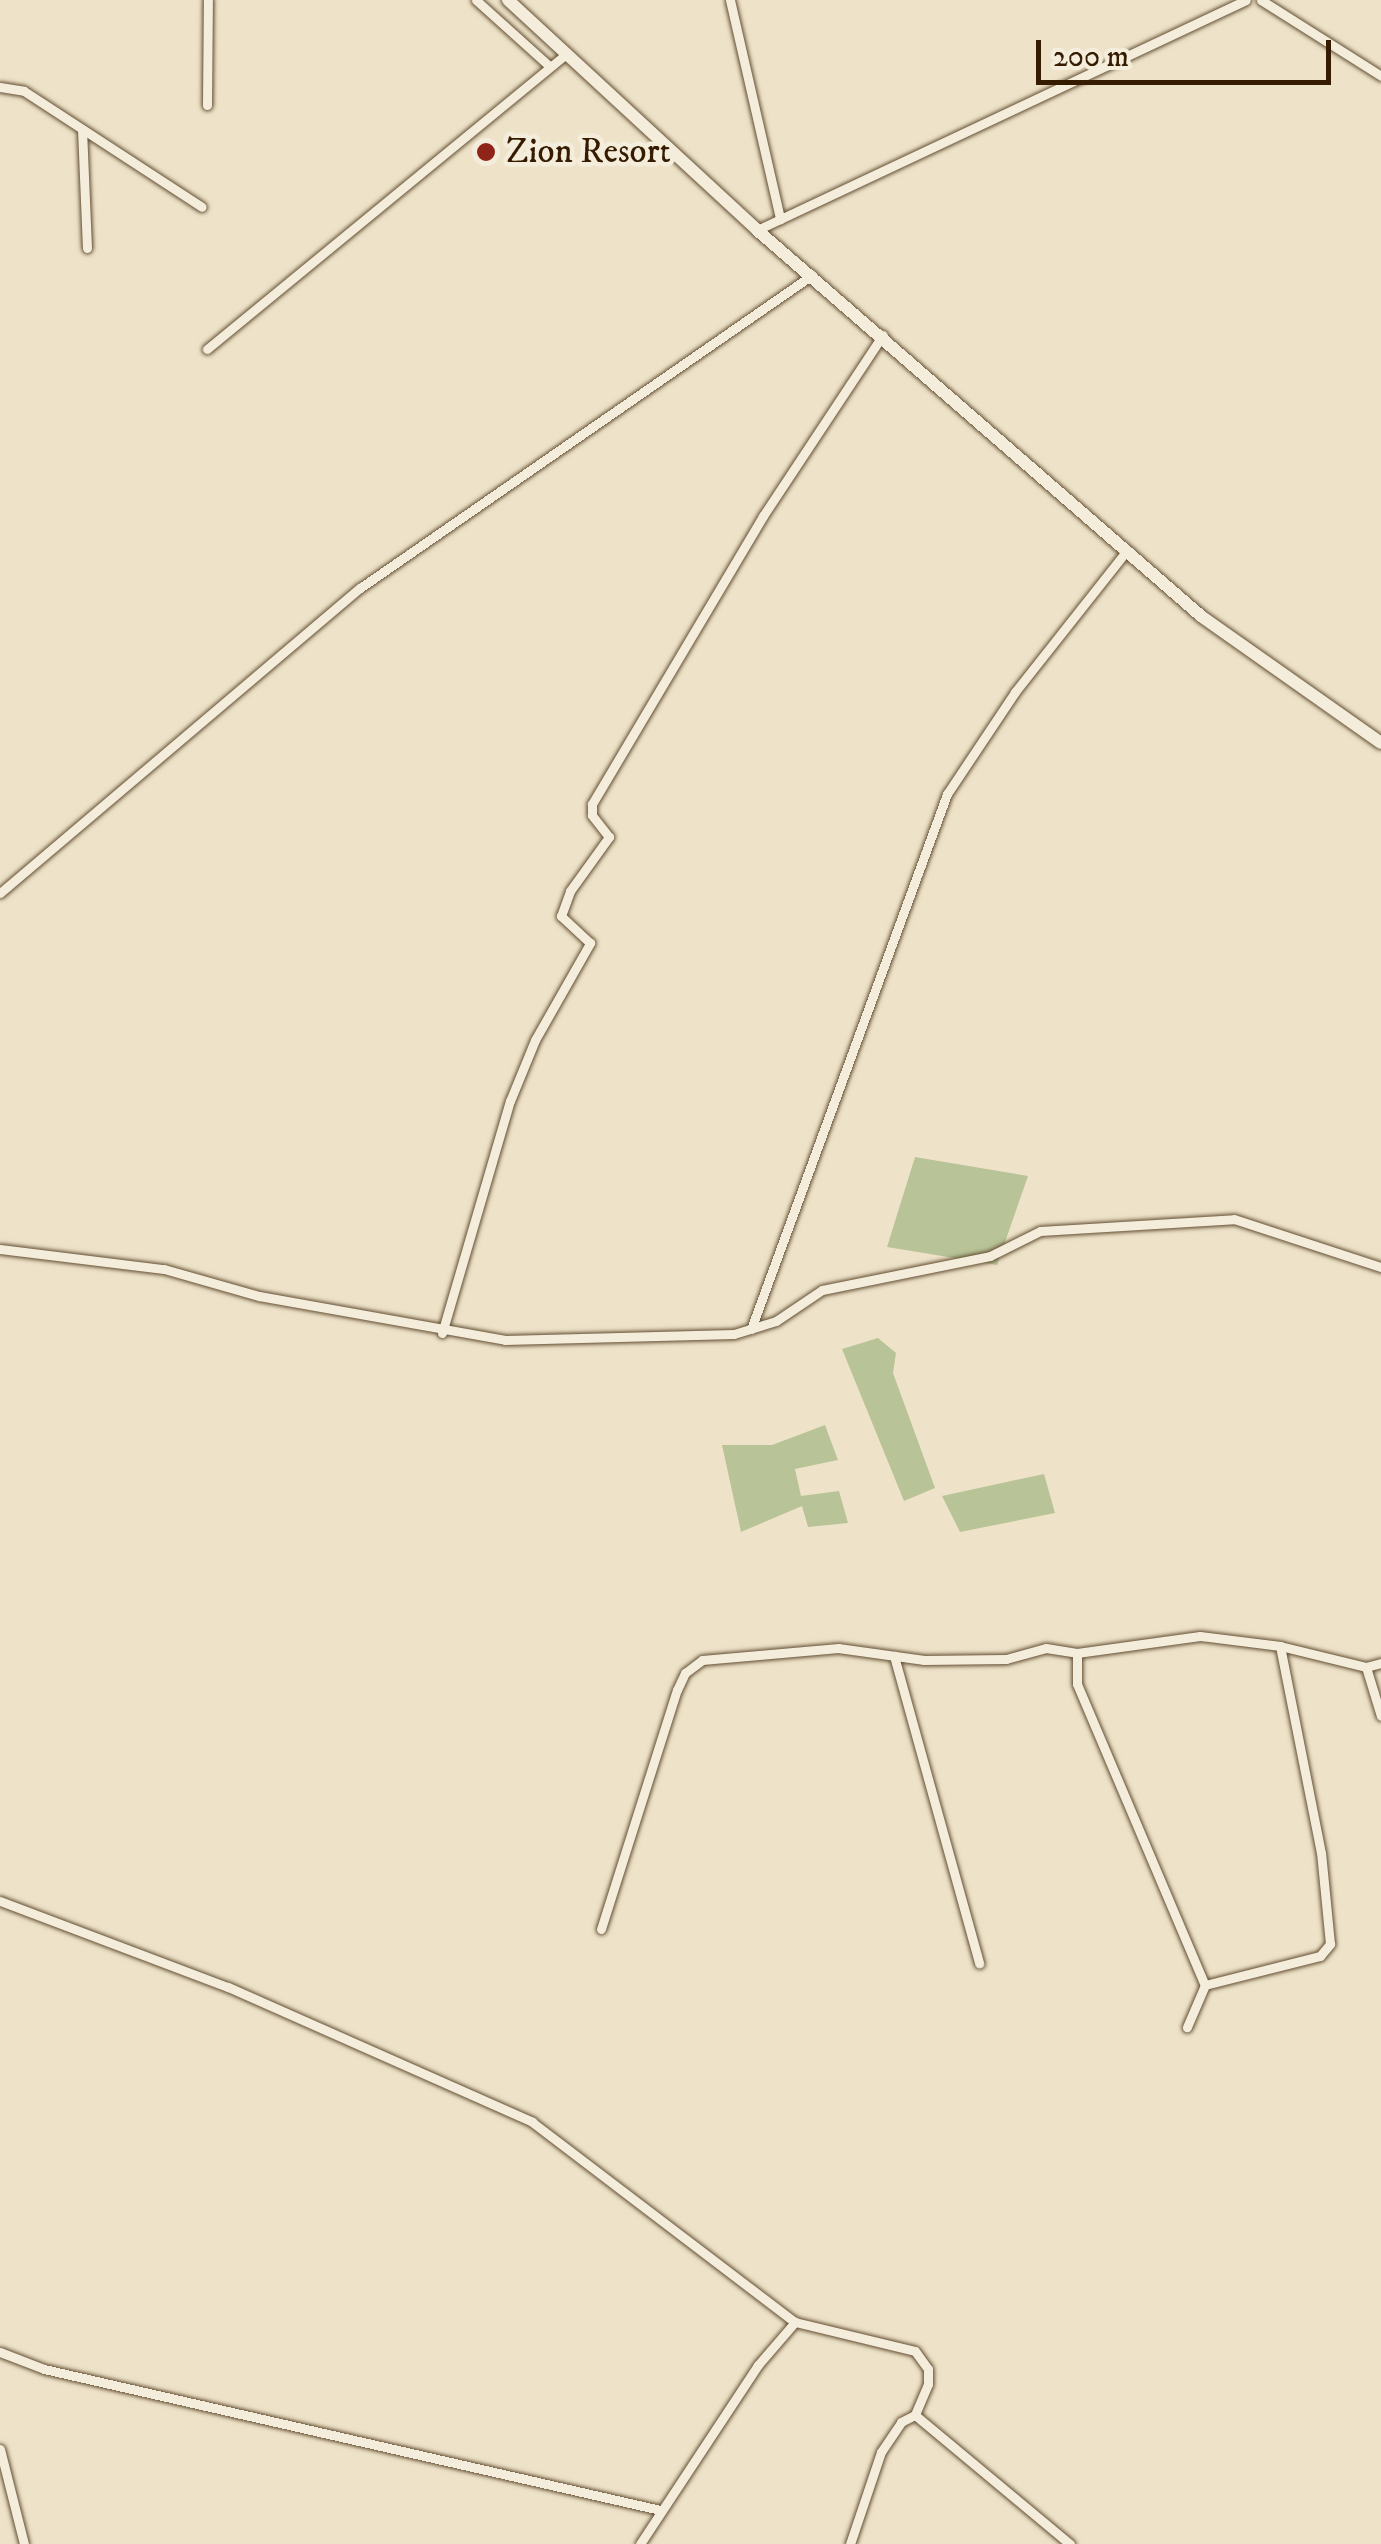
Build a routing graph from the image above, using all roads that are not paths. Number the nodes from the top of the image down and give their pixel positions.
1 (208, 0) edge
2 (476, 0) edge
3 (508, 0) edge
4 (730, 0) edge
5 (1246, 0) edge
6 (1261, 0) edge
7 (567, 53) junction
8 (547, 64) junction
9 (1381, 76) edge
10 (0, 87) edge
11 (207, 105) dead end
12 (82, 129) junction
13 (202, 206) dead end
14 (780, 219) junction
15 (757, 230) junction
16 (87, 248) dead end
17 (812, 275) junction
18 (883, 335) junction
19 (207, 349) dead end
20 (1127, 550) junction
21 (1381, 742) edge
22 (0, 893) edge
23 (0, 1248) edge
24 (1381, 1266) edge
25 (751, 1328) junction
26 (442, 1333) junction
27 (1280, 1646) junction
28 (1077, 1653) junction
29 (894, 1656) junction
30 (1381, 1664) edge
31 (1366, 1667) junction
32 (1381, 1716) edge
33 (0, 1901) edge
34 (601, 1929) dead end
35 (978, 1963) dead end
36 (1204, 1985) junction
37 (1187, 2027) dead end
38 (795, 2322) junction
39 (0, 2352) edge
40 (916, 2415) junction
41 (0, 2449) edge
42 (660, 2510) junction
43 (24, 2544) edge
44 (640, 2544) edge
45 (850, 2544) edge
46 (1070, 2544) edge

1 - 11 street
2 - 8 street
3 - 7 street
4 - 14 street
5 - 14 street
6 - 9 street
7 - 8 street
7 - 15 street
8 - 19 street
10 - 12 street
12 - 13 street
12 - 16 street
14 - 15 street
15 - 17 street
17 - 18 street
17 - 22 street
18 - 20 street
18 - 26 street
20 - 21 street
20 - 25 street
23 - 26 street
24 - 25 street
25 - 26 street
27 - 28 street
27 - 31 street
27 - 36 street
28 - 29 street
28 - 36 street
29 - 34 street
29 - 35 street
30 - 31 street
31 - 32 street
33 - 38 street
36 - 37 street
38 - 40 street
38 - 42 street
39 - 42 street
40 - 45 street
40 - 46 street
41 - 43 street
42 - 44 street

